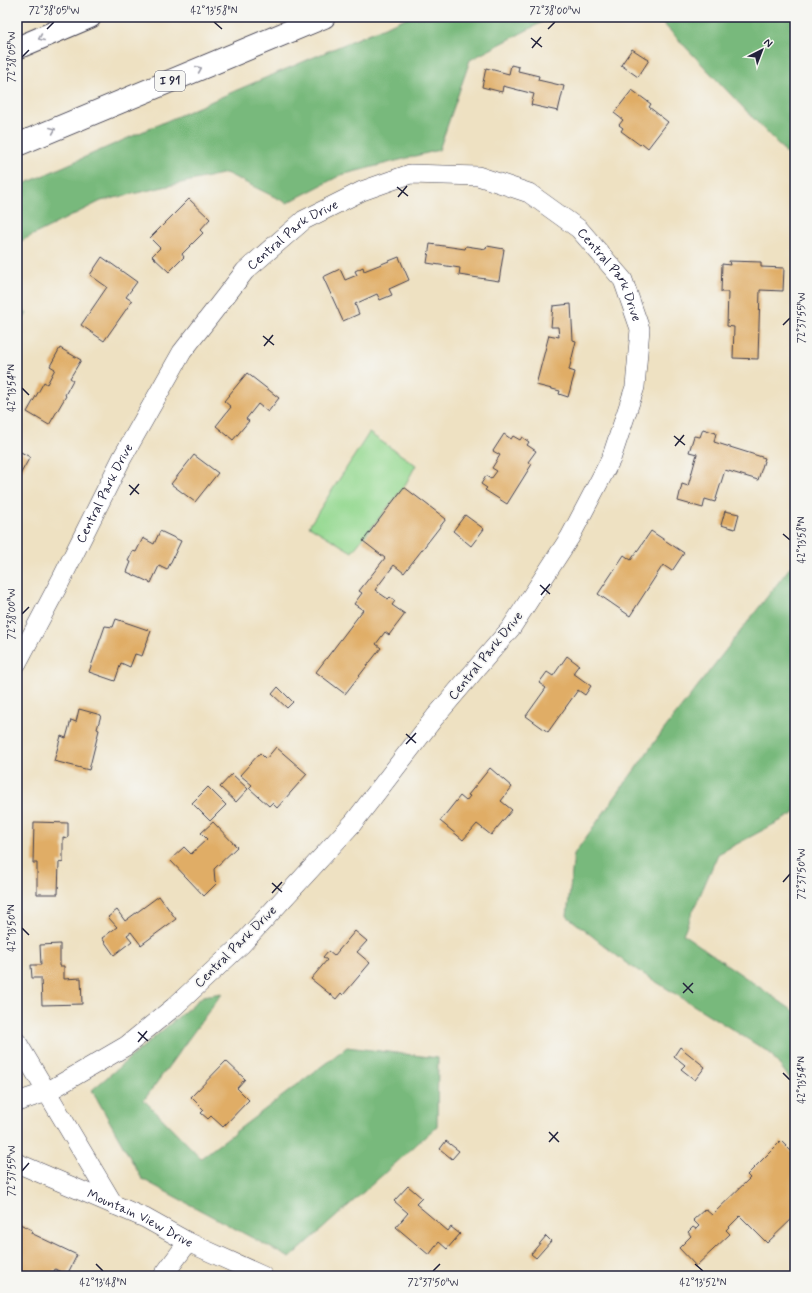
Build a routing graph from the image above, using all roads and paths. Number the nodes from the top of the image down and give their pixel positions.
1 (90, 17) edge
2 (324, 17) edge
3 (17, 48) edge
4 (17, 145) edge
5 (17, 663) edge
6 (17, 1042) edge
7 (47, 1092) junction
8 (17, 1102) edge
9 (17, 1163) edge
10 (114, 1205) junction
11 (188, 1242) junction
12 (163, 1276) edge
13 (263, 1276) edge

1 -> 3 highway
4 -> 2 highway, I 91
5 - 7 street, Central Park Drive
6 - 7 street
7 - 8 street, Central Park Drive
7 - 10 street
9 - 10 street, Mountain View Drive
10 - 11 street, Mountain View Drive
11 - 12 street
11 - 13 street, Mountain View Drive

